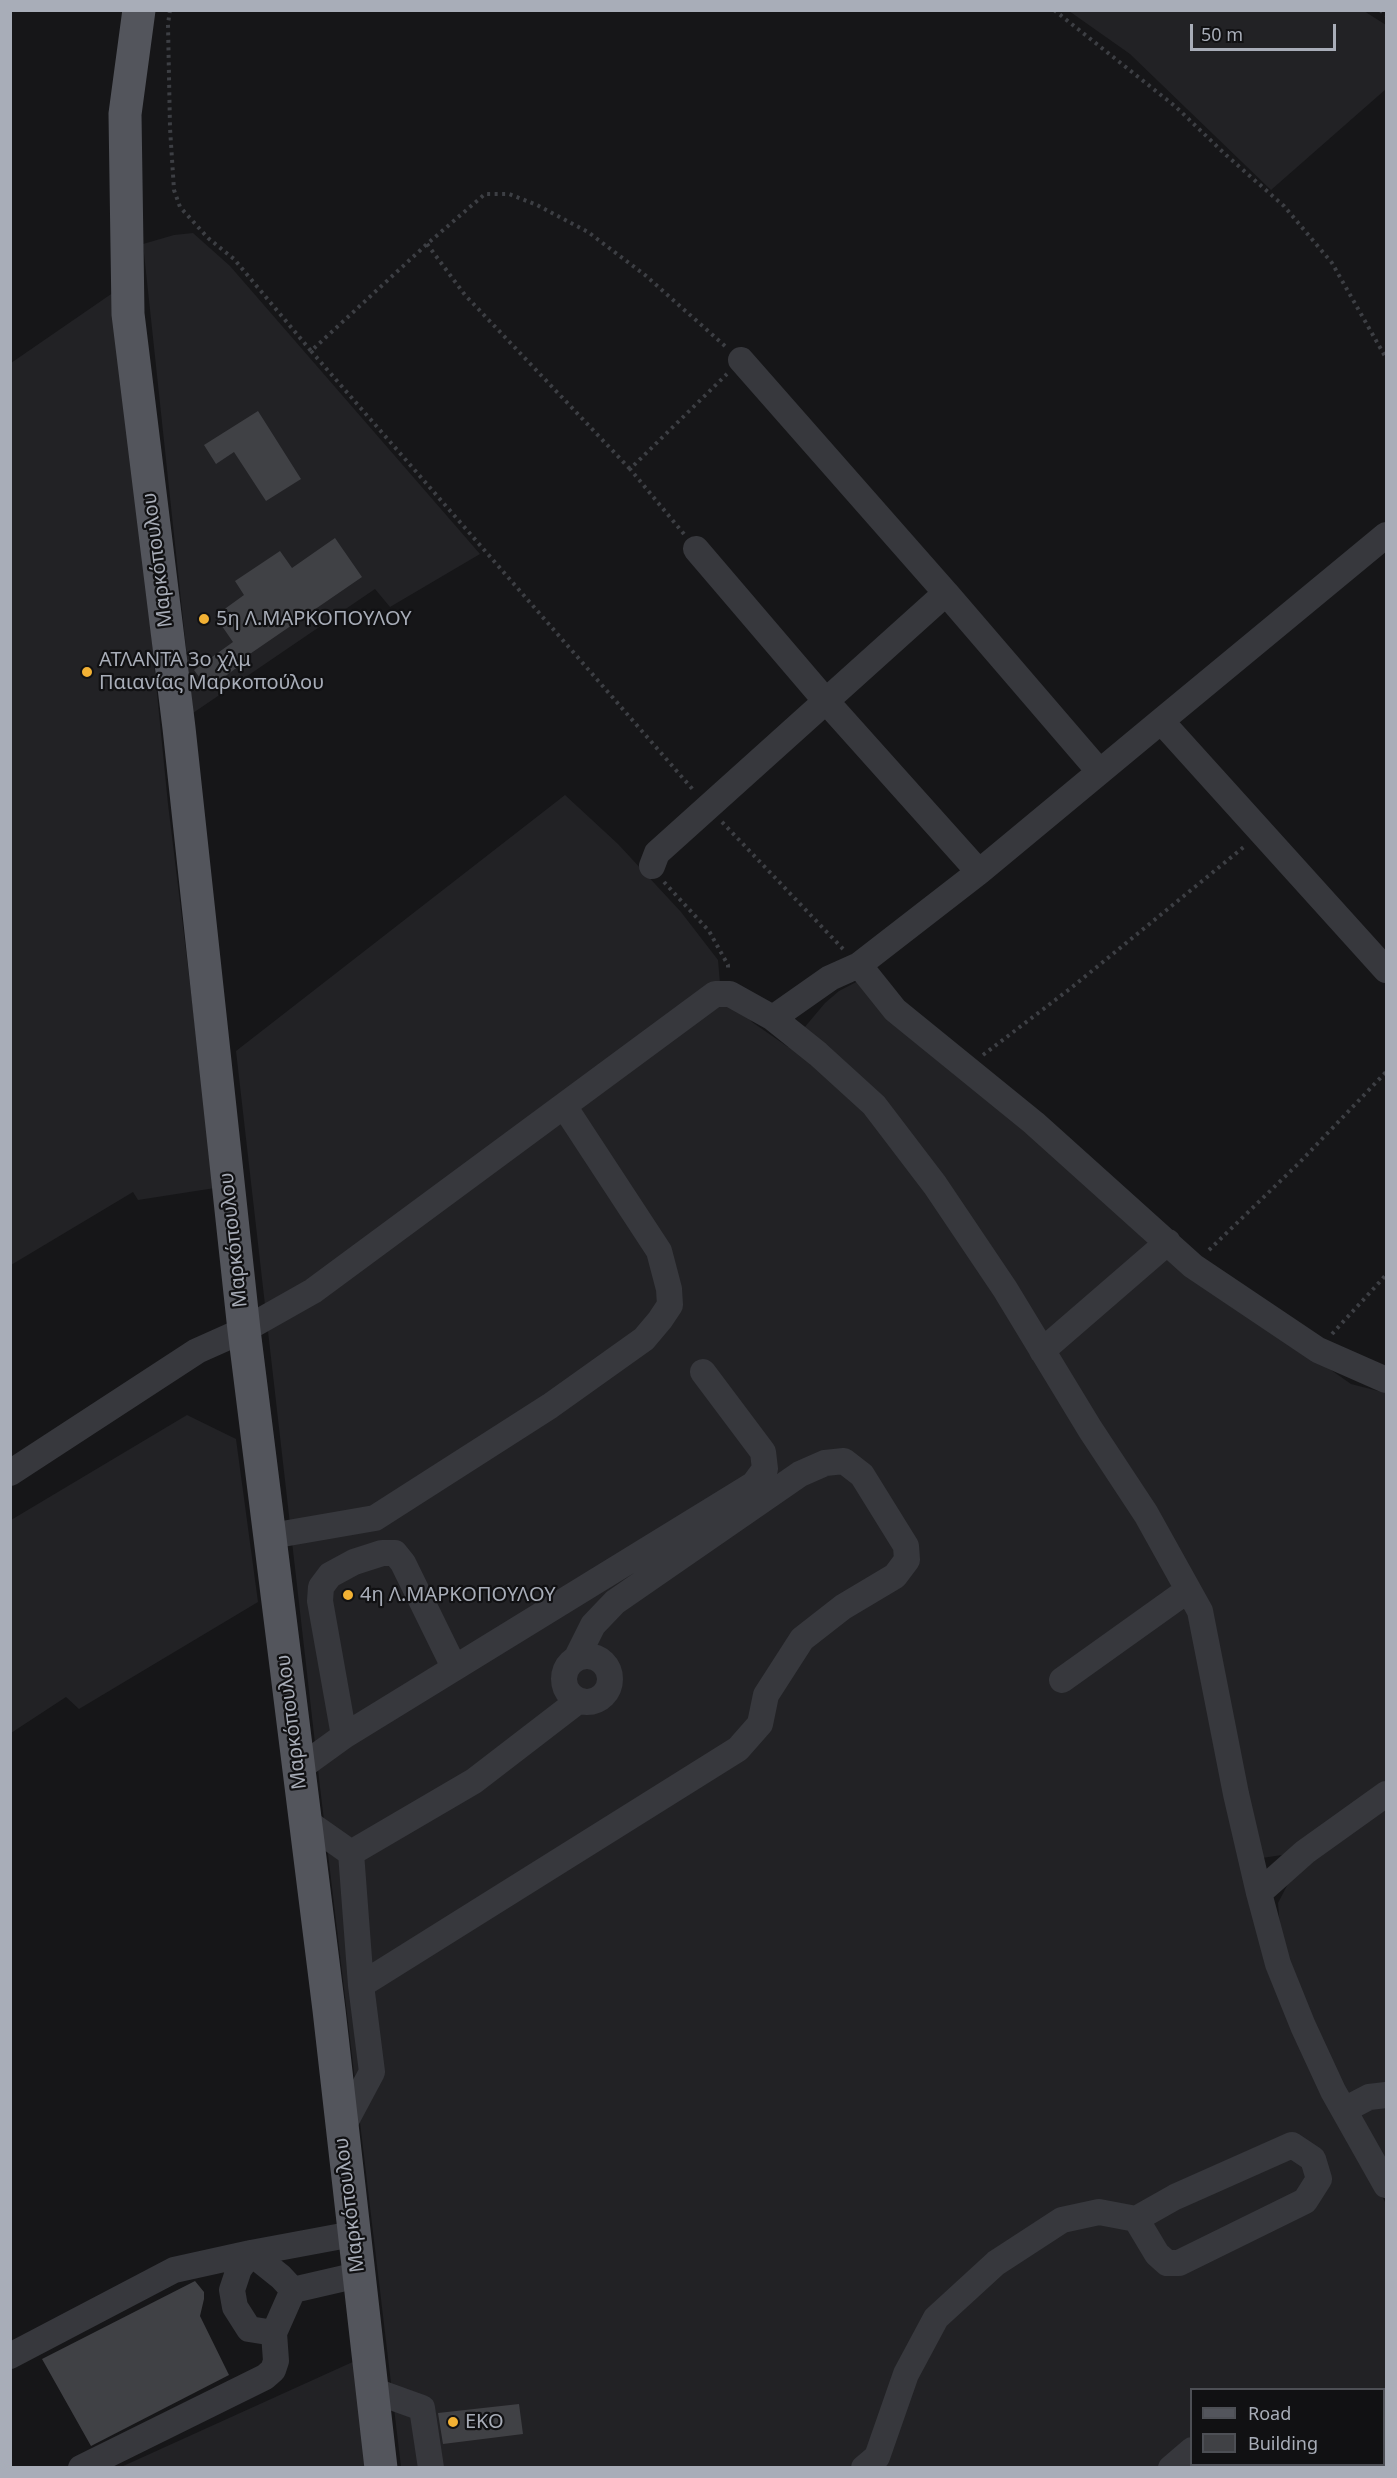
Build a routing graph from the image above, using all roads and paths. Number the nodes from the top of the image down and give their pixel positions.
1 (139, 10) edge
2 (170, 10) edge
3 (1054, 10) edge
4 (1380, 10) edge
5 (1386, 15) edge
6 (427, 244) junction
7 (311, 351) junction
8 (1386, 358) edge
9 (741, 360) junction
10 (630, 469) junction
11 (1386, 535) edge
12 (696, 549) joint
13 (946, 593) junction
14 (825, 700) junction
15 (1161, 721) junction
16 (1099, 771) junction
17 (708, 807) junction
18 (1263, 832) junction
19 (652, 866) joint
20 (978, 873) junction
21 (859, 965) junction
22 (1386, 970) edge
23 (730, 994) junction
24 (773, 1018) junction
25 (966, 1068) junction
26 (1386, 1072) edge
27 (564, 1106) junction
28 (1168, 1242) junction
29 (1193, 1266) junction
30 (1386, 1275) edge
31 (244, 1330) junction
32 (1318, 1350) junction
33 (1042, 1351) junction
34 (703, 1372) dead end
35 (1386, 1380) edge
36 (10, 1473) edge
37 (271, 1536) junction
38 (1188, 1590) junction
39 (576, 1659) junction
40 (454, 1667) junction
41 (1062, 1680) dead end
42 (578, 1701) junction
43 (344, 1736) junction
44 (297, 1770) junction
45 (1386, 1794) edge
46 (304, 1820) junction
47 (351, 1853) junction
48 (1259, 1893) junction
49 (361, 1985) junction
50 (1386, 2095) edge
51 (1344, 2110) junction
52 (341, 2130) junction
53 (1386, 2185) edge
54 (1136, 2219) junction
55 (353, 2234) junction
56 (251, 2253) junction
57 (358, 2275) junction
58 (293, 2290) junction
59 (274, 2333) junction
60 (10, 2356) edge
61 (372, 2390) junction
62 (1190, 2451) edge
63 (81, 2468) edge
64 (381, 2468) edge
65 (431, 2468) edge
66 (864, 2468) edge
67 (1171, 2468) edge

1 - 31 main road, Μαρκόπουλου
2 - 7 path
3 - 8 path
4 - 5 path
6 - 7 path
6 - 9 path
6 - 10 path
7 - 17 path
9 - 10 path
9 - 13 street
10 - 12 path
11 - 15 street
12 - 14 street
13 - 14 street
13 - 16 street
14 - 17 street
14 - 20 street
15 - 16 street
15 - 18 street
16 - 20 street
17 - 19 street
17 - 21 path
18 - 22 street
18 - 25 path
19 - 23 path
20 - 21 street
21 - 24 street
21 - 25 street
23 - 24 street
23 - 27 street
24 - 33 street
25 - 28 street
26 - 29 path
27 - 31 street
27 - 37 street
28 - 29 street
28 - 33 street
29 - 32 street
30 - 32 path
31 - 36 street
31 - 37 main road, Μαρκόπουλου
32 - 35 street
33 - 38 street
34 - 40 street
37 - 44 main road, Μαρκόπουλου
38 - 41 street
38 - 48 street
39 - 42 street
39 - 42 street
39 - 49 street
40 - 43 street
40 - 43 street
42 - 47 street
43 - 44 street
44 - 46 main road, Μαρκόπουλου
45 - 48 street
46 - 47 street
46 - 52 main road, Μαρκόπουλου
47 - 49 street
48 - 51 street
49 - 52 street
50 - 51 street
51 - 53 street
52 - 55 main road, Μαρκόπουλου
54 - 54 street
54 - 66 street
55 - 56 street
55 - 57 main road, Μαρκόπουλου
56 - 58 street
56 - 59 street
56 - 60 street
57 - 58 street
57 - 61 main road, Μαρκόπουλου
58 - 59 street
59 - 63 street
61 - 64 main road, Μαρκόπουλου
61 - 65 street
62 - 67 street

